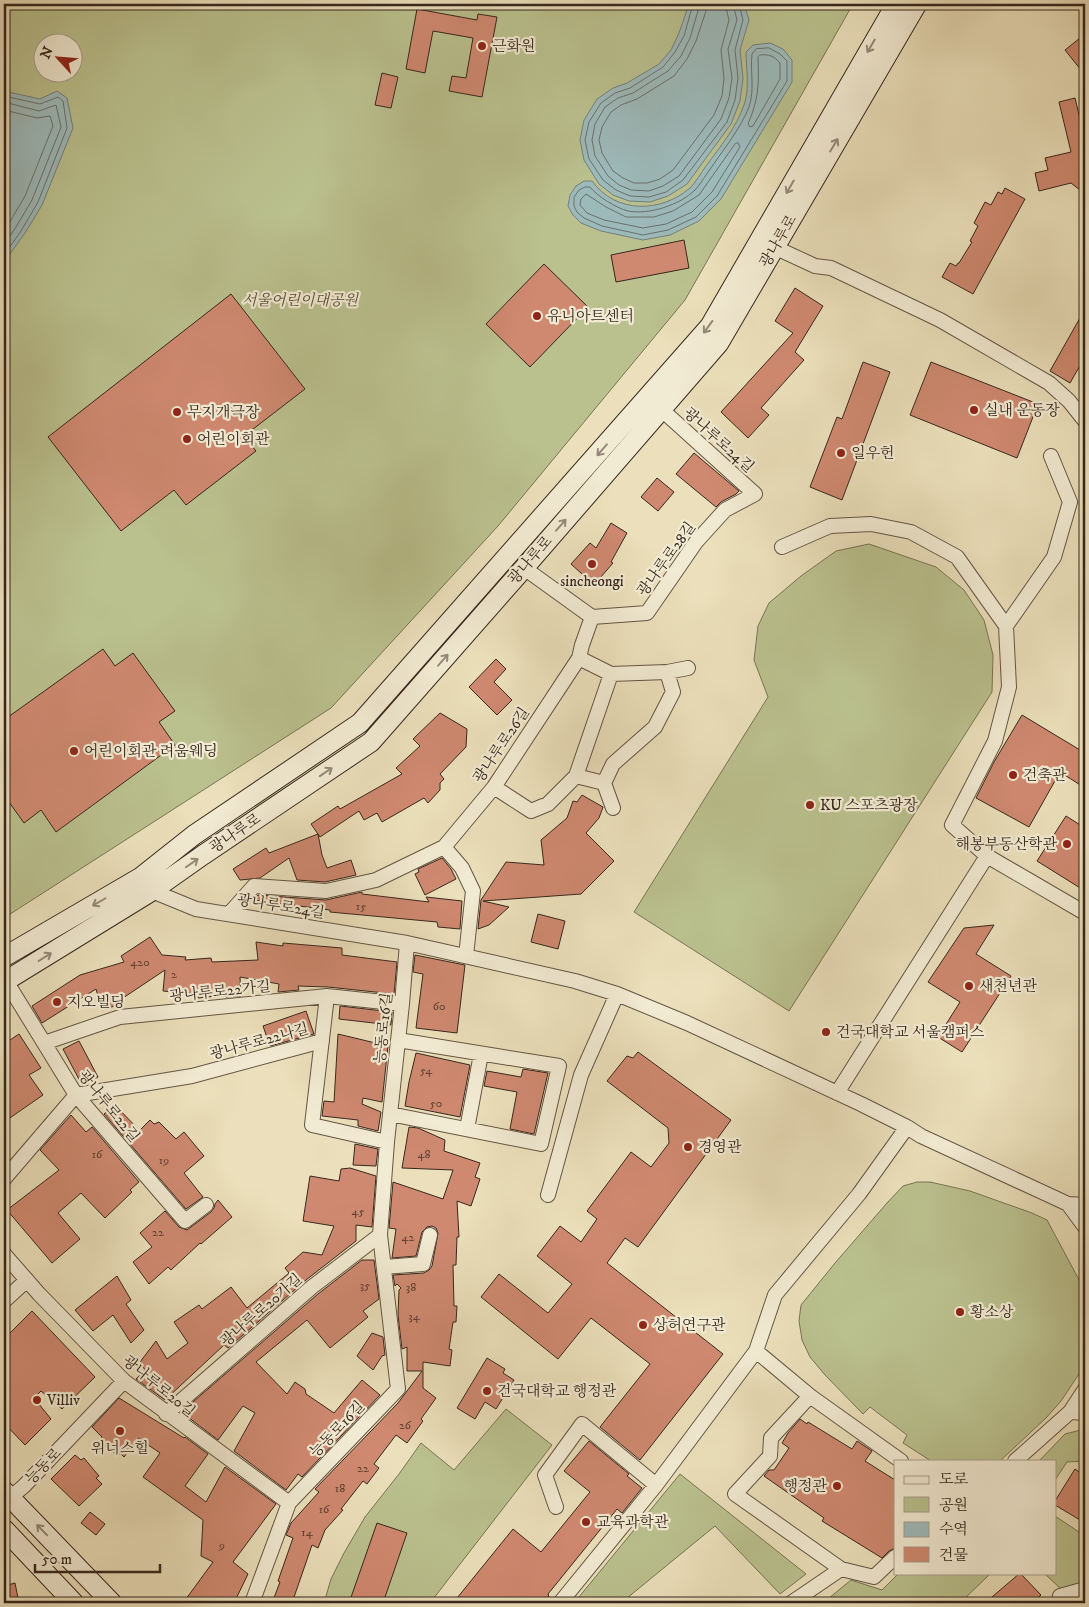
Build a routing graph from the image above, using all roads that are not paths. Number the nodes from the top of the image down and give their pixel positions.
1 (896, 4) edge
2 (917, 4) edge
3 (767, 244) junction
4 (662, 410) junction
5 (1085, 421) edge
6 (1052, 456) dead end
7 (756, 494) joint
8 (782, 547) dead end
9 (524, 568) junction
10 (592, 618) junction
11 (1006, 626) junction
12 (579, 658) junction
13 (688, 668) dead end
14 (667, 672) junction
15 (611, 674) junction
16 (576, 776) junction
17 (604, 783) junction
18 (494, 787) junction
19 (614, 808) dead end
20 (444, 847) junction
21 (987, 856) junction
22 (147, 884) junction
23 (1085, 913) edge
24 (229, 914) junction
25 (407, 943) junction
26 (4, 956) edge
27 (466, 956) junction
28 (5, 981) edge
29 (617, 994) junction
30 (327, 996) junction
31 (402, 1004) junction
32 (398, 1040) junction
33 (322, 1041) junction
34 (44, 1044) junction
35 (481, 1054) junction
36 (837, 1093) junction
37 (76, 1096) junction
38 (390, 1114) junction
39 (907, 1127) junction
40 (467, 1129) junction
41 (387, 1142) junction
42 (4, 1179) edge
43 (548, 1195) dead end
44 (1068, 1204) junction
45 (206, 1205) dead end
46 (1085, 1205) edge
47 (1085, 1227) edge
48 (380, 1235) junction
49 (430, 1235) dead end
50 (4, 1254) edge
51 (384, 1267) junction
52 (27, 1280) junction
53 (4, 1301) edge
54 (756, 1351) junction
55 (124, 1381) junction
56 (1085, 1389) edge
57 (810, 1396) junction
58 (1070, 1412) junction
59 (1085, 1413) edge
60 (166, 1414) junction
61 (900, 1460) edge
62 (1016, 1460) edge
63 (656, 1485) junction
64 (7, 1494) edge
65 (289, 1503) junction
66 (556, 1507) dead end
67 (4, 1529) edge
68 (894, 1558) edge
69 (841, 1569) junction
70 (1085, 1588) edge
71 (1060, 1596) dead end
72 (74, 1603) edge
73 (112, 1603) edge
74 (252, 1603) edge
75 (560, 1603) edge
76 (791, 1603) edge

1 -> 3 main road, 광나루로
3 -> 2 main road, 광나루로
3 - 4 main road, 광나루로
3 - 5 street
3 -> 22 main road, 광나루로
4 - 7 street, 광나루로24길
9 -> 4 main road, 광나루로
6 - 11 street
7 - 10 street, 광나루로28길
8 - 11 street
9 - 10 street
22 -> 9 main road, 광나루로
10 - 12 street, 광나루로26길
11 - 21 street
12 - 15 street
12 - 18 street, 광나루로26길
13 - 14 street
14 - 15 street
14 - 17 street
15 - 16 street
16 - 17 street
16 - 18 street
17 - 19 street
18 - 20 street, 광나루로26길
20 - 24 street
20 - 27 street
21 - 23 street
21 - 36 street
22 - 24 street, 광나루로24길
22 -> 26 main road, 광나루로
28 -> 22 main road, 광나루로
24 - 25 street, 광나루로24길
25 - 27 street, 광나루로24길
25 - 31 street, 능동로16길
27 - 29 street, 광나루로24길
28 - 34 street, 광나루로22길
29 - 36 street, 광나루로24길
29 - 43 street
30 - 31 street, 광나루로22가길
30 - 33 street
30 - 34 street, 광나루로22가길
31 - 32 street, 능동로16길
32 - 35 street
32 - 38 street, 능동로16길
33 - 37 street, 광나루로22나길
33 - 41 street, 광나루로22나길
34 - 37 street, 광나루로22길
35 - 40 street
35 - 40 street
36 - 39 street, 광나루로24길
37 - 42 street
37 - 45 street, 광나루로22길
38 - 40 street
38 - 41 street, 능동로16길
39 - 44 street, 광나루로24길
39 - 54 street
41 - 48 street, 능동로16길
44 - 46 street
44 - 47 street
48 - 51 street, 능동로16길
48 - 60 street, 광나루로20가길
49 - 51 street
50 - 52 street, 광나루로20길
51 - 65 street, 능동로16길
52 - 53 street
52 - 55 street, 광나루로20길
54 - 57 street
54 - 63 street
55 - 60 street, 광나루로20길
55 - 64 street, 능동로
56 - 58 street
57 - 61 street
57 - 69 street
58 - 59 street
58 - 62 street
60 - 65 street, 광나루로20길
63 - 66 street
63 - 75 street
73 -> 64 main road, 능동로
65 - 74 street, 능동로16길
67 - 72 main road
68 - 69 street
69 - 76 street
70 - 71 street

